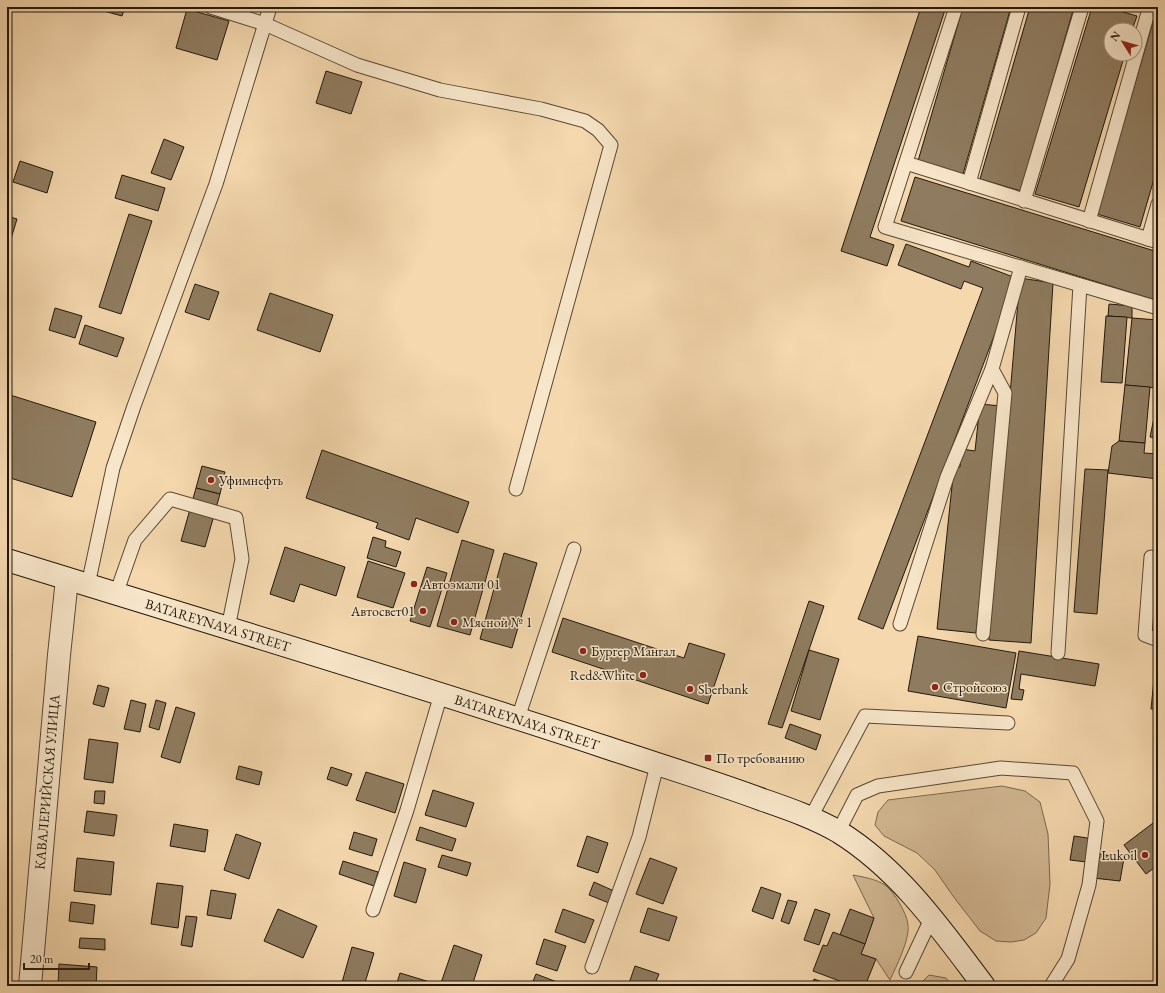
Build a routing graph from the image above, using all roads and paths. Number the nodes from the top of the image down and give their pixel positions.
1 (212, 7) edge
2 (270, 7) edge
3 (956, 7) edge
4 (1019, 7) edge
5 (1082, 7) edge
6 (1149, 9) edge
7 (265, 24) junction
8 (906, 163) junction
9 (969, 183) junction
10 (1024, 201) junction
11 (1158, 204) edge
12 (1089, 221) junction
13 (1153, 241) edge
14 (1022, 267) junction
15 (1080, 285) junction
16 (1158, 308) edge
17 (992, 369) junction
18 (516, 489) dead end
19 (574, 549) dead end
20 (1151, 557) dead end
21 (7, 560) edge
22 (66, 579) junction
23 (88, 585) junction
24 (116, 594) junction
25 (900, 624) dead end
26 (228, 628) junction
27 (983, 634) dead end
28 (1158, 640) edge
29 (1058, 653) dead end
30 (441, 694) junction
31 (518, 718) junction
32 (1008, 723) dead end
33 (657, 765) junction
34 (811, 817) junction
35 (838, 832) junction
36 (373, 910) dead end
37 (932, 917) junction
38 (592, 968) dead end
39 (906, 972) dead end
40 (30, 986) edge
41 (984, 986) edge
42 (1051, 986) edge

1 - 7 lane
2 - 7 lane
3 - 8 lane
4 - 9 lane
5 - 10 lane
6 - 12 lane
7 - 18 lane
7 - 23 lane
8 - 9 lane
8 - 14 lane
9 - 10 lane
10 - 12 lane
11 - 13 lane
12 - 13 lane
14 - 15 lane
14 - 17 lane
15 - 16 lane
15 - 29 lane
17 - 25 lane
17 - 27 lane
19 - 31 lane
20 - 28 lane
21 - 22 main road, BATAREYNAYA STREET
22 - 23 main road, BATAREYNAYA STREET
22 - 40 main road, КАВАЛЕРИЙСКАЯ УЛИЦА
23 - 24 main road, BATAREYNAYA STREET
24 - 26 main road, BATAREYNAYA STREET
24 - 26 lane
26 - 30 main road, BATAREYNAYA STREET
30 - 31 main road, BATAREYNAYA STREET
30 - 36 lane
31 - 33 main road, BATAREYNAYA STREET
32 - 34 lane
33 - 34 main road, BATAREYNAYA STREET
33 - 38 lane
34 - 35 main road, BATAREYNAYA STREET
35 - 37 main road, BATAREYNAYA STREET
35 - 42 lane
37 - 39 lane
37 - 41 main road, BATAREYNAYA STREET

